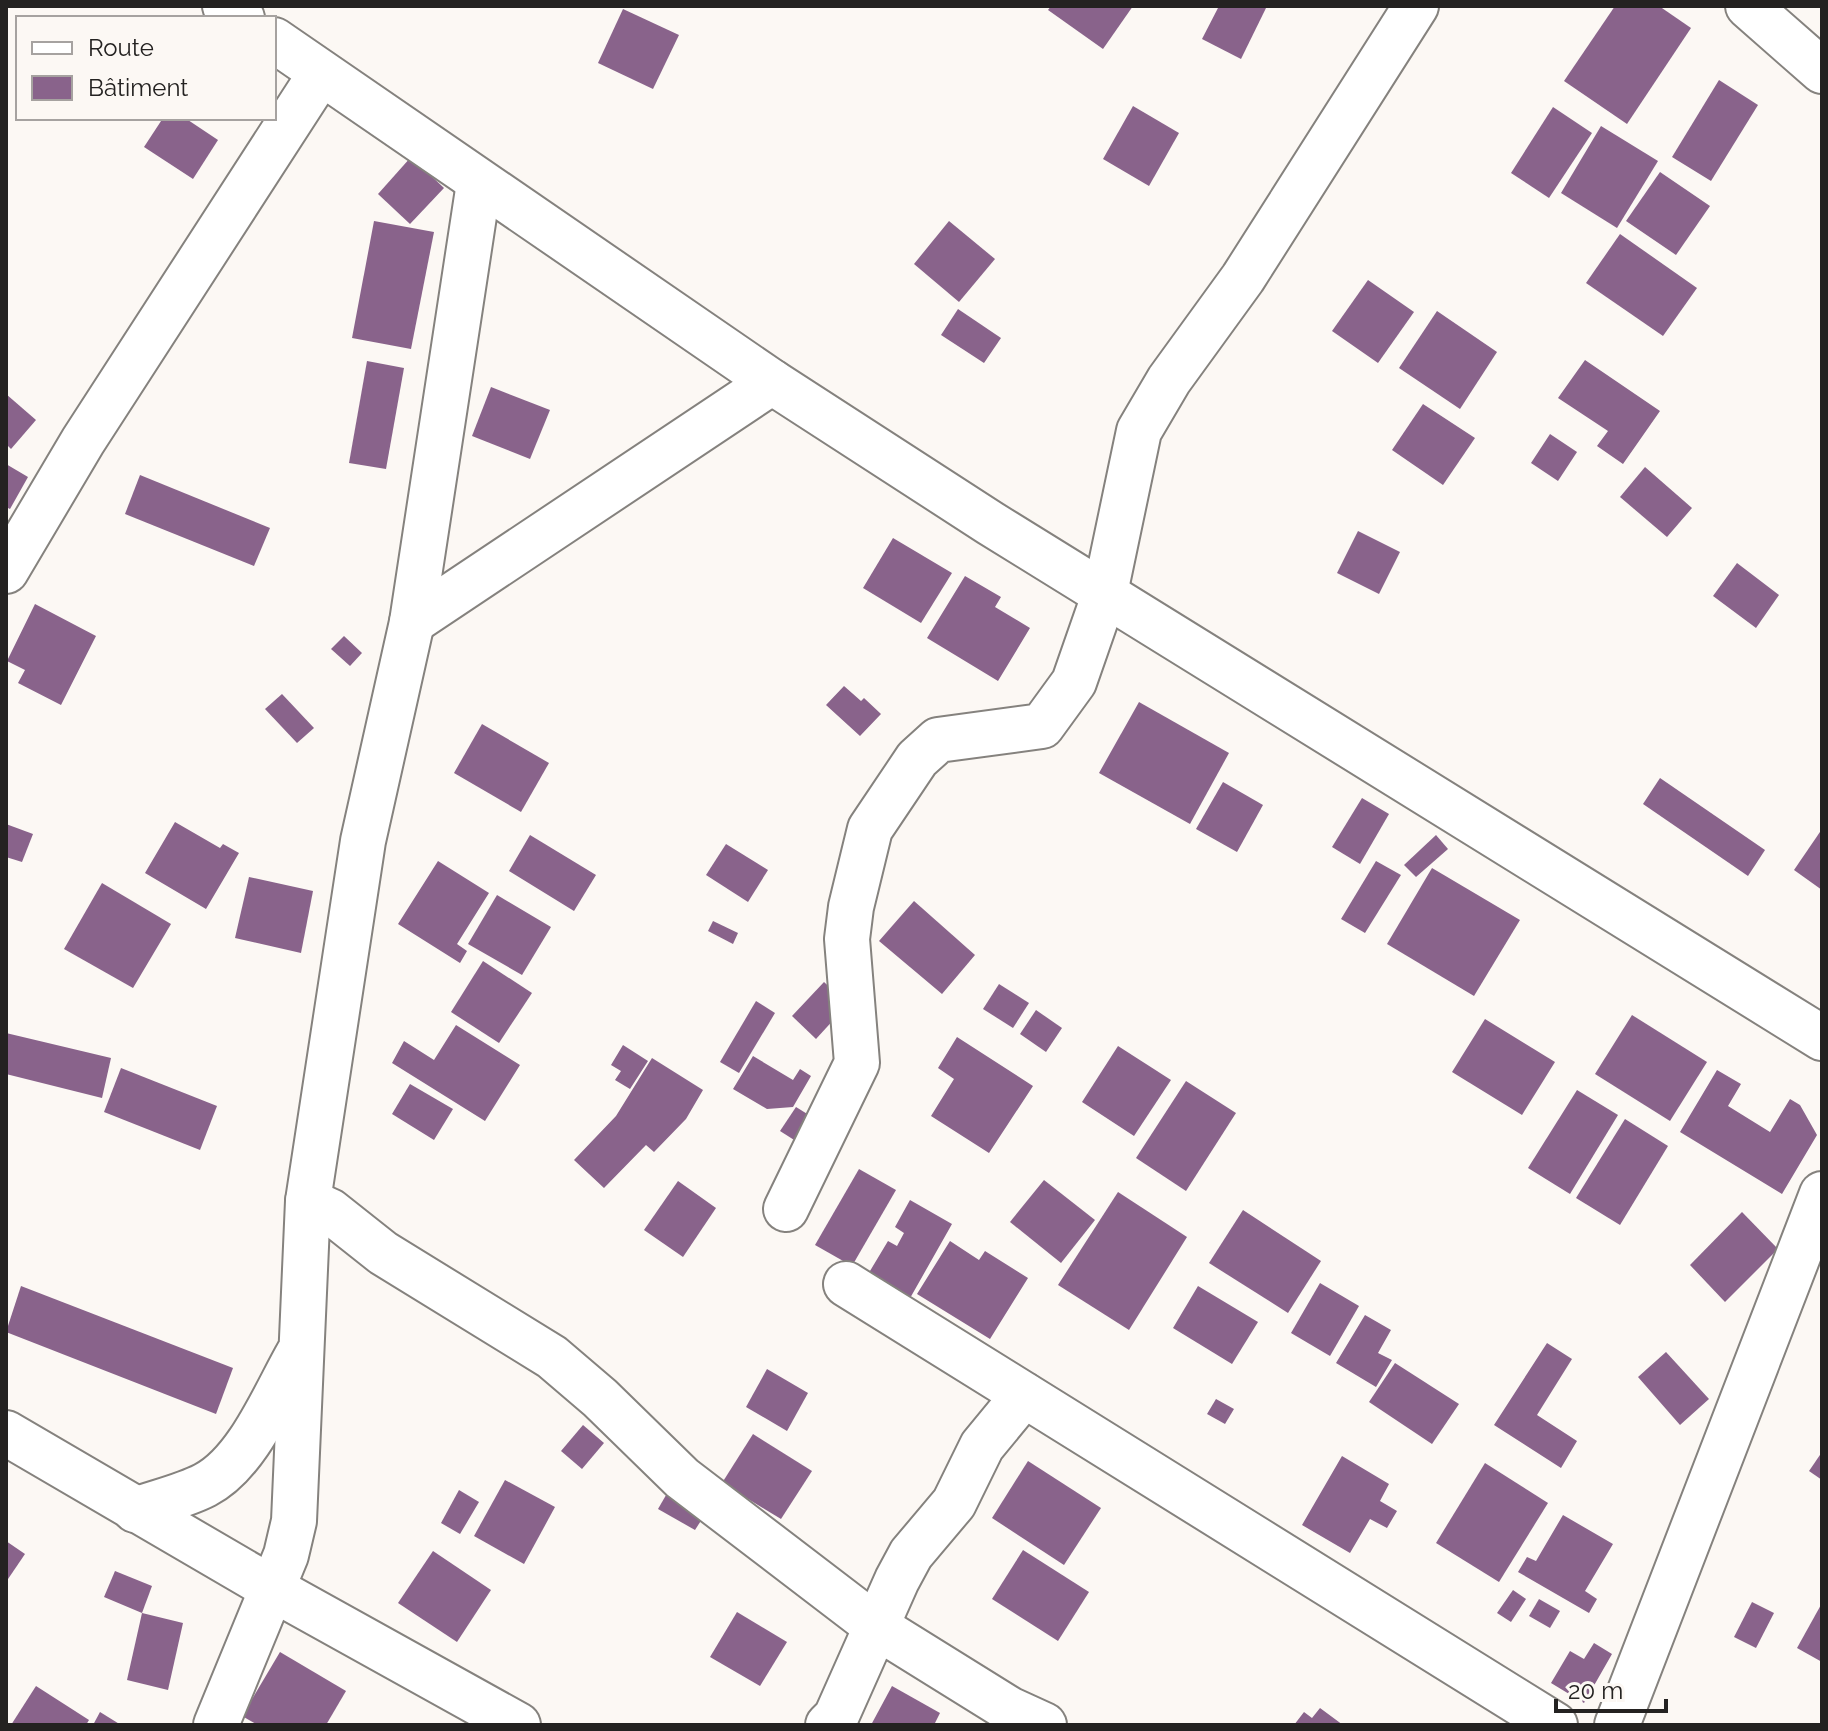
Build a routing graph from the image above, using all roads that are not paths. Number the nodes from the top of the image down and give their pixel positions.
1 (1416, 6) edge
2 (1748, 6) edge
3 (276, 41) edge
4 (1822, 71) edge
5 (321, 73) junction
6 (479, 183) junction
7 (772, 382) junction
8 (6, 571) edge
9 (1105, 593) junction
10 (412, 622) junction
11 (1822, 1038) edge
12 (1822, 1194) edge
13 (308, 1201) junction
14 (786, 1209) dead end
15 (846, 1284) dead end
16 (302, 1346) junction
17 (1024, 1395) junction
18 (6, 1433) edge
19 (135, 1510) junction
20 (273, 1589) junction
21 (877, 1627) junction
22 (216, 1725) edge
23 (518, 1725) edge
24 (828, 1725) edge
25 (1044, 1725) edge
26 (1555, 1725) edge
27 (1617, 1725) edge

1 - 9 street
2 - 4 street
3 - 5 street
5 - 6 street
5 - 8 street
6 - 7 street
6 - 10 street
7 - 9 street
7 - 10 street
9 - 11 street
9 - 14 street
10 - 13 street
12 - 27 street
13 - 16 street
13 - 21 street
15 - 17 street
16 - 19 street
16 - 20 street
17 - 21 street
17 - 26 street
18 - 19 street
19 - 20 street
20 - 22 street
20 - 23 street
21 - 24 street
21 - 25 street

